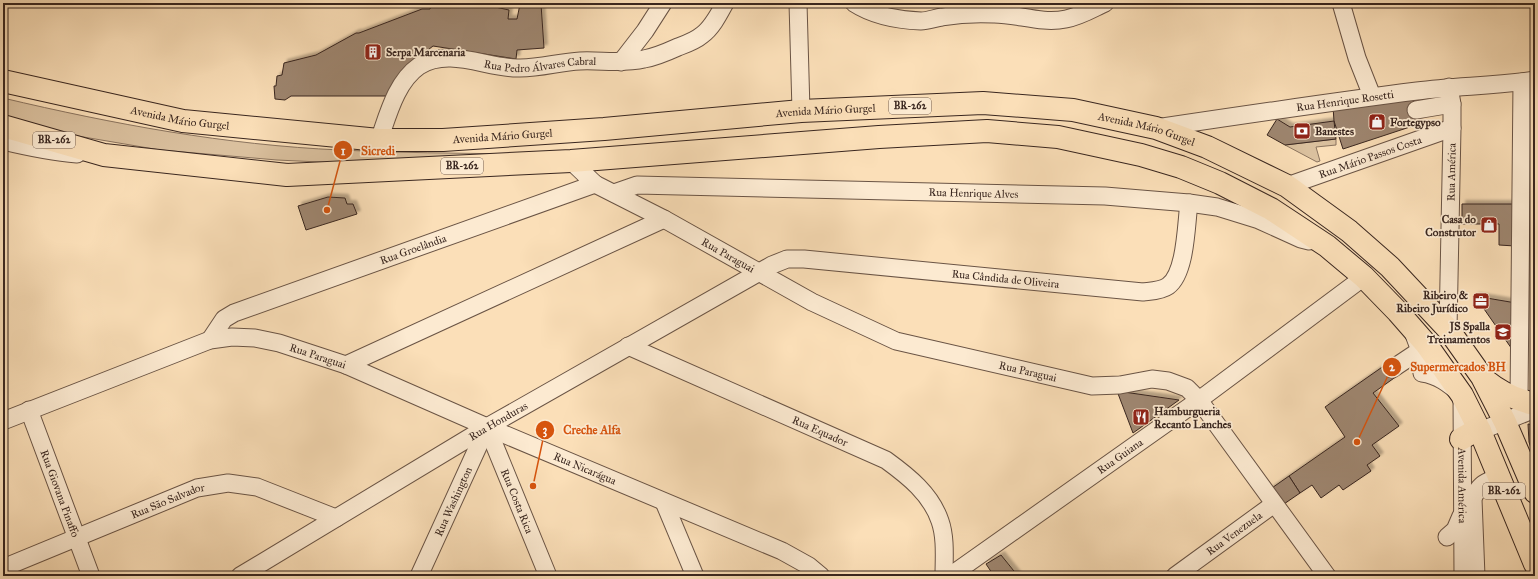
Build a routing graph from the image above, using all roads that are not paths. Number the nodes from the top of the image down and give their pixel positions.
1 (663, 3) edge
2 (725, 3) edge
3 (798, 3) edge
4 (854, 3) edge
5 (946, 3) edge
6 (1106, 3) edge
7 (1340, 3) edge
8 (922, 21) junction
9 (621, 62) junction
10 (3, 81) edge
11 (1528, 81) edge
12 (1449, 87) junction
13 (1372, 96) junction
14 (1452, 104) junction
15 (1416, 110) dead end
16 (801, 111) junction
17 (3, 126) edge
18 (1156, 128) junction
19 (1452, 128) junction
20 (379, 140) junction
21 (3, 141) edge
22 (104, 155) junction
23 (571, 161) junction
24 (595, 184) junction
25 (1287, 186) junction
26 (614, 193) junction
27 (1189, 203) junction
28 (664, 219) junction
29 (1327, 246) junction
30 (758, 273) junction
31 (1364, 277) junction
32 (1410, 326) junction
33 (1448, 329) junction
34 (210, 340) junction
35 (628, 346) junction
36 (1419, 351) junction
37 (346, 366) junction
38 (1392, 369) dead end
39 (1482, 377) junction
40 (1462, 395) junction
41 (1199, 400) junction
42 (1530, 404) edge
43 (29, 410) junction
44 (3, 421) edge
45 (1504, 422) junction
46 (487, 427) junction
47 (1471, 435) junction
48 (1498, 477) junction
49 (1535, 492) edge
50 (1273, 500) junction
51 (664, 502) junction
52 (1462, 510) junction
53 (336, 518) junction
54 (1447, 537) dead end
55 (76, 538) junction
56 (1535, 564) edge
57 (3, 568) edge
58 (91, 576) edge
59 (240, 576) edge
60 (420, 576) edge
61 (548, 576) edge
62 (695, 576) edge
63 (821, 576) edge
64 (944, 576) edge
65 (950, 576) edge
66 (1175, 576) edge
67 (1327, 576) edge
68 (1462, 576) edge
69 (1476, 576) edge

1 - 9 street
2 - 9 street, Rua Pedro Álvares Cabral
3 - 16 street
4 - 8 street
5 - 8 street
6 - 8 street
7 - 13 street
9 - 20 street, Rua Pedro Álvares Cabral
10 - 20 main road, Avenida Mário Gurgel / BR-262
11 - 12 street, Rua Henrique Rosetti
11 - 42 street
12 - 13 street, Rua Henrique Rosetti
12 - 14 street, Rua América
13 - 18 street, Rua Henrique Rosetti
14 - 15 street
14 - 19 street, Rua América
16 - 18 main road, Avenida Mário Gurgel / BR-262
16 - 20 main road, Avenida Mário Gurgel / BR-262
17 - 22 main road, BR-262
18 - 25 main road, Avenida Mário Gurgel / BR-262
19 - 25 street, Rua Mário Passos Costa
19 - 33 street, Rua América
21 - 22 street, BR-262
22 - 23 main road, BR-262
23 - 24 street
23 - 29 main road, BR-262
24 - 26 street, Rua Paraguai
24 - 34 street, Rua Groelândia
25 - 33 main road, Avenida Mário Gurgel / BR-262
26 - 27 street, Rua Henrique Alves
26 - 28 street, Rua Paraguai
27 - 29 street, Rua Henrique Alves
27 - 30 street, Rua Cândida de Oliveira
28 - 30 street, Rua Paraguai
28 - 37 street, Rua Paraguai
29 - 31 main road, BR-262
30 - 35 street, Rua Honduras
30 - 41 street, Rua Paraguai
31 - 32 main road, BR-262
31 - 41 street, Rua Guiana
32 - 36 street
32 - 40 main road, BR-262
33 - 39 main road, Avenida Mário Gurgel / BR-262
34 - 37 street, Rua Paraguai
34 - 43 street, Rua Paraguai
35 - 46 street, Rua Honduras
35 - 64 street, Rua Equador
36 - 38 street
36 - 40 street
37 - 46 street, Rua Nicarágua
39 - 42 main road
39 - 45 main road, Avenida Mário Gurgel / BR-262
40 - 47 main road, BR-262
41 - 50 street, Rua Paraguai
41 - 65 street, Rua Guiana
42 - 45 street
43 - 44 street, Rua Paraguai
43 - 55 street, Rua Giovana Pinaffo
45 - 47 street
45 - 49 main road, Avenida Mário Gurgel / BR-262
46 - 51 street, Rua Nicarágua
46 - 53 street, Rua Honduras
46 - 60 street, Rua Washington
46 - 61 street, Rua Costa Rica
47 - 48 main road, BR-262
47 - 52 street, Avenida América
48 - 56 main road, BR-262
48 - 69 street, Avenida América
50 - 66 street, Rua Venezuela
50 - 67 street, Rua Paraguai
51 - 62 street
51 - 63 street, Rua Nicarágua
52 - 54 street
52 - 68 street, Avenida América
53 - 55 street, Rua São Salvador
53 - 59 street, Rua Honduras
55 - 57 street, Rua São Salvador
55 - 58 street, Rua Giovana Pinaffo

